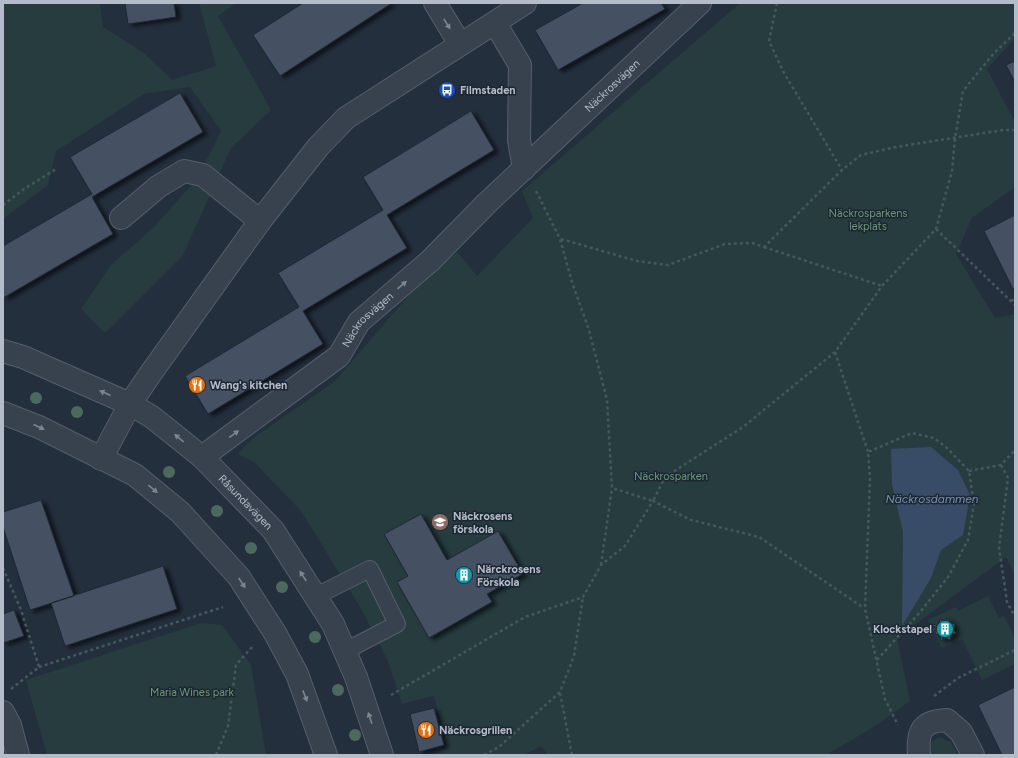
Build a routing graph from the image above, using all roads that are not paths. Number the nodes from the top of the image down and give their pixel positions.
1 (435, 3) edge
2 (525, 3) edge
3 (700, 3) edge
4 (496, 23) junction
5 (460, 44) junction
6 (524, 169) junction
7 (121, 218) dead end
8 (260, 222) junction
9 (3, 350) edge
10 (130, 404) junction
11 (3, 413) edge
12 (202, 457) junction
13 (101, 459) junction
14 (316, 596) junction
15 (345, 651) junction
16 (6, 701) edge
17 (918, 746) edge
18 (18, 755) edge
19 (326, 755) edge
20 (382, 755) edge
21 (973, 755) edge

1 -> 5 street
2 - 4 street
3 - 6 street, Näckrosvägen
4 - 5 street
4 - 6 street
5 - 8 street
12 -> 6 street, Näckrosvägen
7 - 8 street
8 - 10 street
10 -> 9 street, Råsundavägen
12 -> 10 street, Råsundavägen
10 - 13 street
11 -> 13 street
14 -> 12 street, Råsundavägen
13 -> 19 street
14 - 15 street, Råsundavägen
14 - 15 lane
20 -> 15 street, Råsundavägen
16 - 18 street
17 - 21 street

